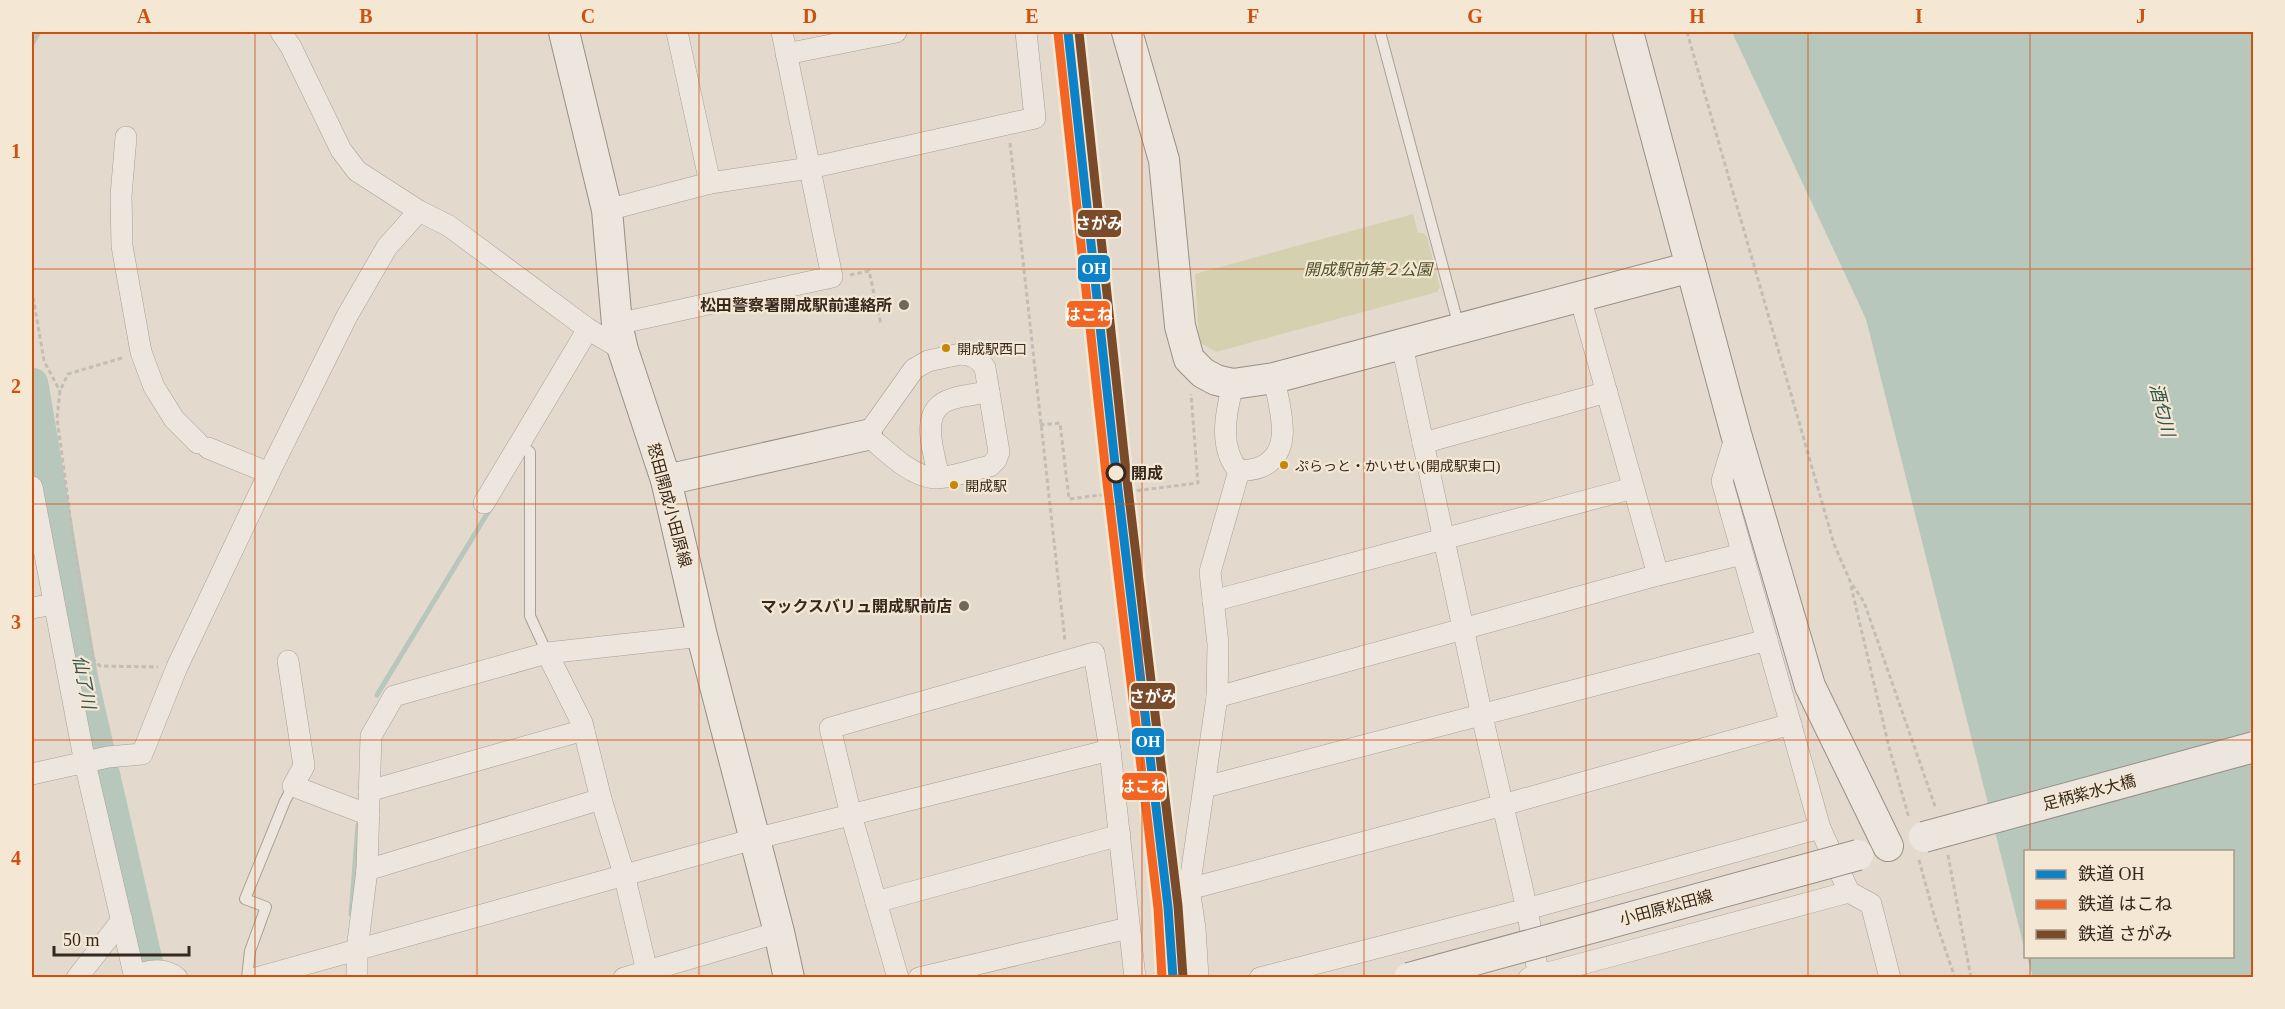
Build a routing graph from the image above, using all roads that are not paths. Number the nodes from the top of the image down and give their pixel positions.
1 (281, 32) edge
2 (564, 32) edge
3 (677, 32) edge
4 (782, 32) edge
5 (896, 32) edge
6 (1026, 32) edge
7 (1127, 32) edge
8 (1380, 32) edge
9 (1628, 32) edge
10 (786, 54) junction
11 (126, 138) dead end
12 (810, 168) junction
13 (710, 183) junction
14 (607, 210) junction
15 (419, 211) junction
16 (1691, 267) junction
17 (1580, 297) junction
18 (1460, 329) junction
19 (609, 334) junction
20 (1402, 345) junction
21 (1274, 378) junction
22 (1233, 384) junction
23 (989, 392) junction
24 (1607, 392) junction
25 (1736, 434) junction
26 (867, 435) junction
27 (1423, 443) junction
28 (524, 448) junction
29 (1239, 471) junction
30 (269, 473) junction
31 (939, 477) junction
32 (666, 480) junction
33 (32, 487) edge
34 (1633, 488) junction
35 (484, 503) dead end
36 (1444, 538) junction
37 (1742, 554) junction
38 (1658, 575) junction
39 (1213, 601) junction
40 (54, 604) junction
41 (32, 608) edge
42 (1464, 630) junction
43 (702, 636) junction
44 (1767, 640) junction
45 (547, 653) junction
46 (288, 661) dead end
47 (1217, 697) junction
48 (1482, 716) junction
49 (1791, 724) junction
50 (584, 730) junction
51 (2253, 747) edge
52 (1110, 750) junction
53 (96, 760) junction
54 (32, 774) edge
55 (293, 786) junction
56 (1205, 787) junction
57 (369, 791) junction
58 (601, 799) junction
59 (1503, 805) junction
60 (368, 815) junction
61 (851, 815) junction
62 (1820, 828) junction
63 (1916, 834) junction
64 (1120, 835) junction
65 (754, 839) junction
66 (367, 870) junction
67 (624, 874) junction
68 (1189, 889) junction
69 (1850, 892) junction
70 (876, 902) junction
71 (1527, 909) junction
72 (122, 920) junction
73 (1128, 928) junction
74 (779, 932) junction
75 (357, 950) junction
76 (141, 974) edge
77 (647, 974) edge
78 (1535, 977) edge
79 (77, 978) edge
80 (177, 978) edge
81 (247, 978) edge
82 (256, 978) edge
83 (357, 978) edge
84 (624, 978) edge
85 (789, 978) edge
86 (898, 978) edge
87 (919, 978) edge
88 (1135, 978) edge
89 (1198, 978) edge
90 (1260, 978) edge
91 (1409, 978) edge
92 (1890, 978) edge

1 - 15 street
2 - 14 street, 怒田開成小田原線
3 - 13 street
4 - 10 street
5 - 10 street
6 - 12 street
7 - 22 street
8 - 18 lane
9 - 16 street
10 - 12 street
11 - 30 street
12 - 13 street
12 - 19 street
13 - 14 street
14 - 19 street, 怒田開成小田原線
15 - 19 street
15 - 30 street
16 - 17 street
16 - 25 street
17 - 18 street
17 - 24 street
18 - 20 street
19 - 28 street
19 - 32 street, 怒田開成小田原線
20 - 21 street
20 - 27 street
21 - 22 street
21 - 29 street
22 - 29 street
23 - 26 street
23 - 31 street
23 - 31 street
24 - 27 street
24 - 34 street
25 - 37 street
25 - 63 street
26 - 31 street
26 - 32 street
27 - 36 street
28 - 35 street
28 - 45 lane
29 - 39 street
30 - 53 street
32 - 43 street, 怒田開成小田原線
33 - 40 street
34 - 36 street
34 - 38 street
36 - 39 street
36 - 42 street
37 - 38 street
37 - 44 street
38 - 42 street
39 - 47 street
40 - 41 street
40 - 53 street
42 - 47 street
42 - 48 street
43 - 45 street
43 - 65 street, 怒田開成小田原線
44 - 48 street
44 - 49 street
45 - 50 street
45 - 57 street
46 - 55 street
47 - 56 street
48 - 56 street
48 - 59 street
49 - 59 street
49 - 62 street
50 - 57 street
50 - 58 street
51 - 63 street, 足柄紫水大橋, bridge
52 - 61 street
52 - 61 street
52 - 64 street
53 - 54 street
53 - 72 street
55 - 60 street
55 - 81 lane
56 - 68 street
57 - 60 street
58 - 66 street
58 - 67 street
59 - 68 street
59 - 71 street
60 - 66 street
61 - 65 street
61 - 70 street
62 - 69 street
62 - 71 street
63 - 91 street, 小田原松田線, bridge
64 - 70 street
64 - 73 street
65 - 67 street
65 - 74 street, 怒田開成小田原線
66 - 75 street
67 - 75 street
67 - 77 street
68 - 89 street
69 - 78 street
69 - 92 street
70 - 86 street
71 - 78 street
71 - 90 street
72 - 76 street
72 - 79 street
73 - 87 street
73 - 88 street
74 - 77 street
74 - 85 street, 怒田開成小田原線
75 - 82 street
75 - 83 street
76 - 80 street
77 - 84 street

